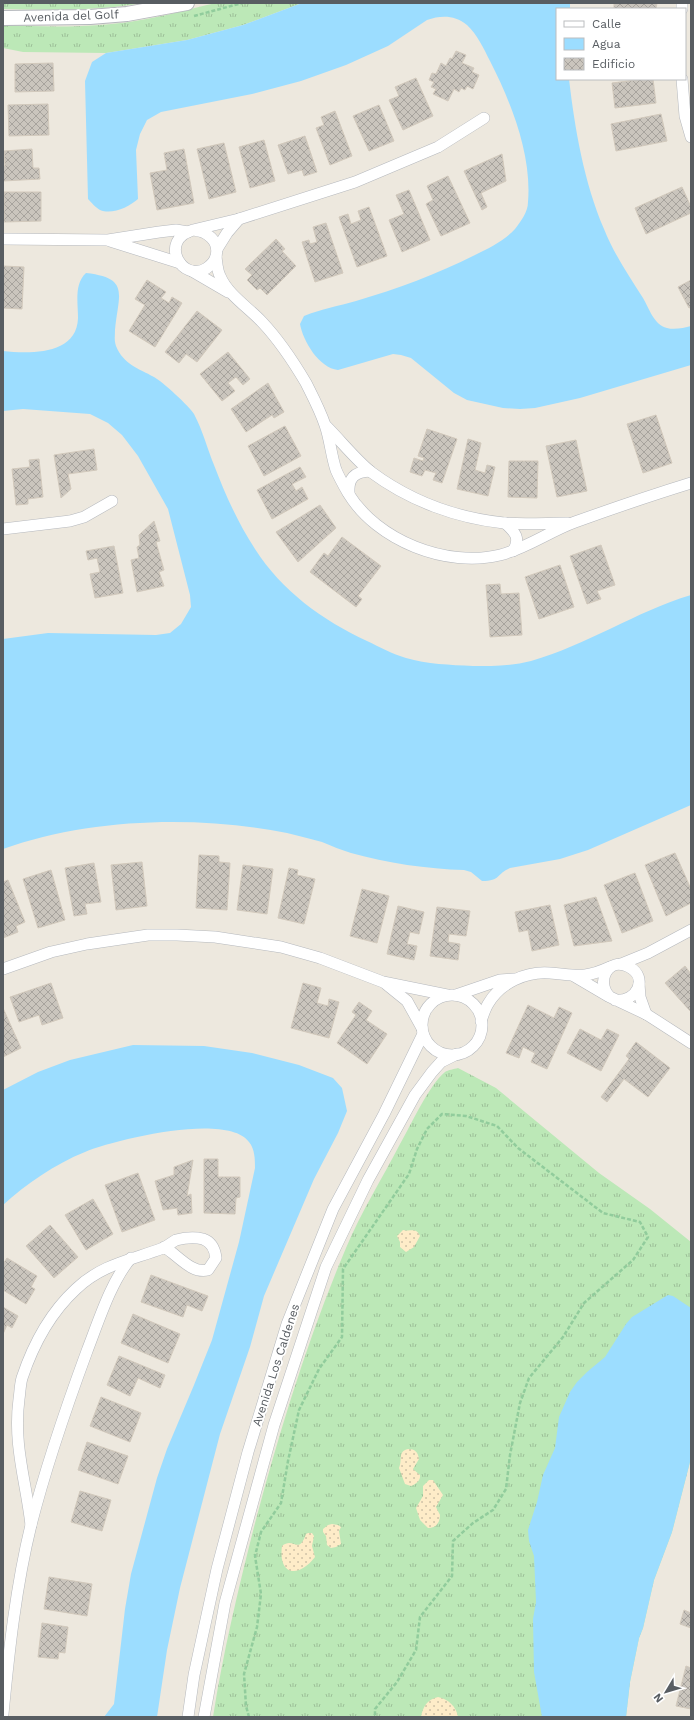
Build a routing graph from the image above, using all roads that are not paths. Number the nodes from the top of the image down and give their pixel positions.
1 (187, 3) edge
2 (3, 18) edge
3 (682, 80) edge
4 (484, 118) dead end
5 (691, 137) edge
6 (239, 219) junction
7 (190, 231) junction
8 (3, 239) edge
9 (108, 240) junction
10 (216, 253) junction
11 (180, 264) junction
12 (192, 271) junction
13 (232, 294) junction
14 (325, 425) junction
15 (370, 471) junction
16 (691, 483) edge
17 (349, 494) junction
18 (112, 501) dead end
19 (573, 522) junction
20 (505, 523) junction
21 (3, 529) edge
22 (513, 551) junction
23 (691, 930) edge
24 (648, 953) junction
25 (617, 965) junction
26 (3, 969) edge
27 (574, 976) junction
28 (638, 978) junction
29 (517, 979) junction
30 (383, 982) junction
31 (451, 995) junction
32 (613, 999) junction
33 (646, 1014) junction
34 (482, 1021) junction
35 (423, 1031) junction
36 (691, 1043) edge
37 (457, 1054) junction
38 (164, 1247) dead end
39 (131, 1258) junction
40 (31, 1525) junction
41 (3, 1714) edge
42 (188, 1717) edge
43 (204, 1717) edge

1 - 2 street, Avenida del Golf
3 - 5 street
4 - 6 street
6 - 7 street
6 - 10 street
7 - 9 street
7 - 10 street
7 - 11 street
8 - 9 street
9 - 11 street
10 - 12 street
10 - 13 street
11 - 12 street
12 - 13 street
13 - 14 street
14 - 15 street
14 - 17 street
15 - 17 street
15 - 20 street
16 - 19 street
17 - 22 street
18 - 21 street
19 - 20 street
19 - 22 street
20 - 22 street
23 - 24 street
24 - 25 street
24 - 28 street
25 - 27 street
25 - 28 street
25 - 32 street
26 - 30 street
27 - 29 street
27 - 32 street
28 - 32 street
28 - 33 street
29 - 31 street
29 - 34 street
30 - 31 street
30 - 35 street
31 - 34 street
31 - 35 street
32 - 33 street
33 - 36 street
34 - 37 street
35 - 37 street
35 - 42 street, Avenida Los Caldenes
37 - 43 street, Avenida Los Caldenes
38 - 39 street
39 - 40 street
39 - 40 street
40 - 41 street

